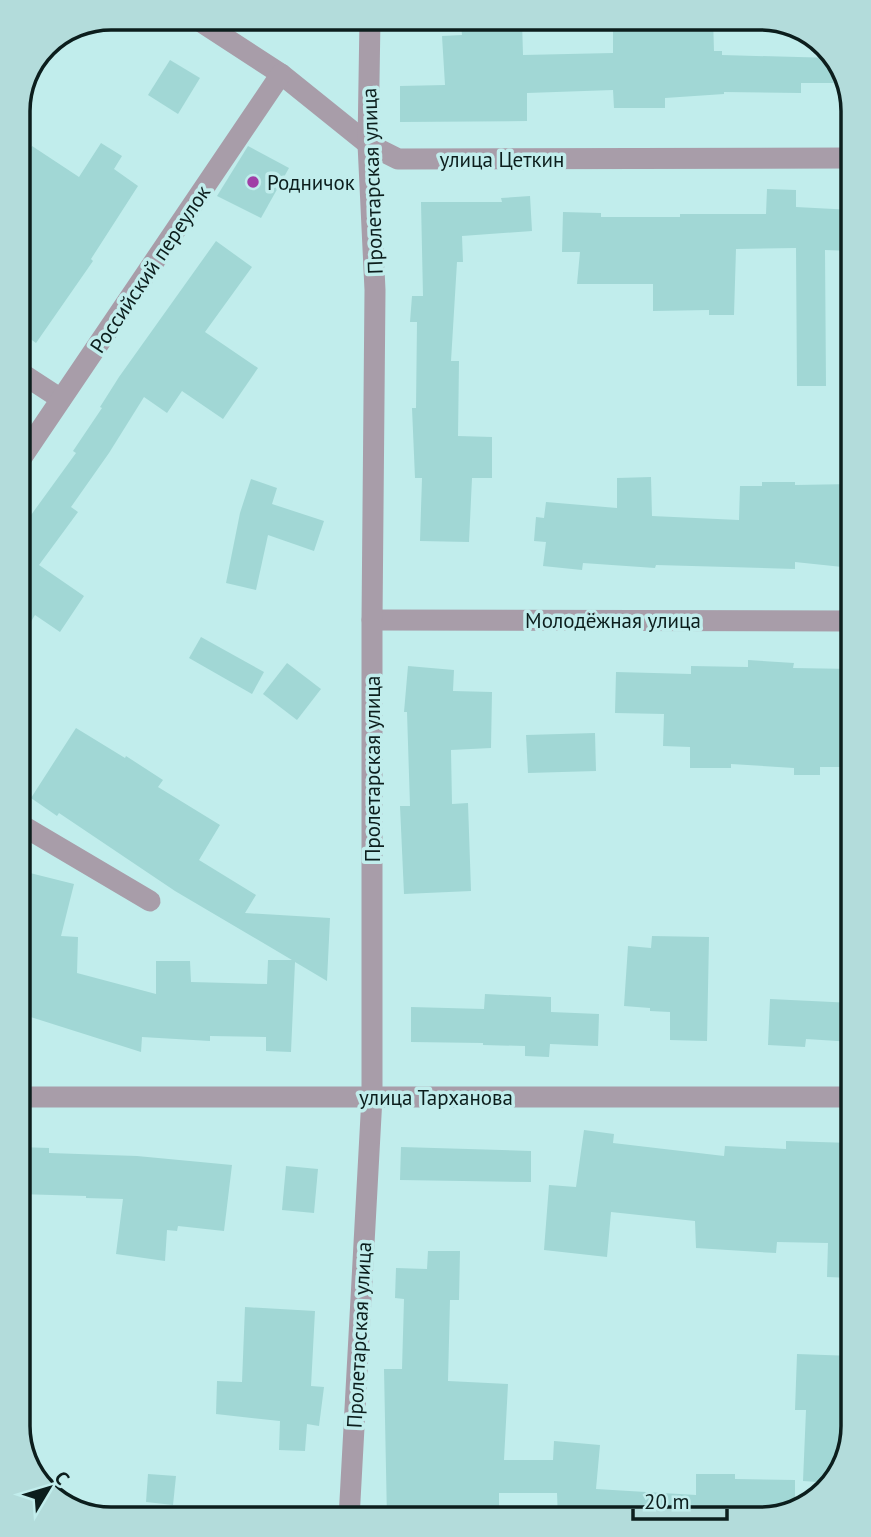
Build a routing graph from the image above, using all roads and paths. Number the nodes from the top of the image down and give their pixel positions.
1 (213, 30) edge
2 (370, 30) edge
3 (281, 74) junction
4 (368, 144) junction
5 (841, 158) edge
6 (30, 379) edge
7 (61, 399) junction
8 (30, 445) edge
9 (372, 620) junction
10 (841, 621) edge
11 (30, 831) edge
12 (150, 901) dead end
13 (30, 1097) edge
14 (372, 1097) junction
15 (841, 1097) edge
16 (350, 1507) edge

1 - 3 street, улица Цеткин
2 - 4 street, Пролетарская улица
3 - 4 street, улица Цеткин
3 - 7 street, Российский переулок
4 - 5 street, улица Цеткин
4 - 9 street, Пролетарская улица
6 - 7 street
7 - 8 street, Российский переулок
9 - 10 street, Молодёжная улица
9 - 14 street, Пролетарская улица
11 - 12 street
13 - 14 street, улица Тарханова
14 - 15 street, улица Тарханова
14 - 16 street, Пролетарская улица

